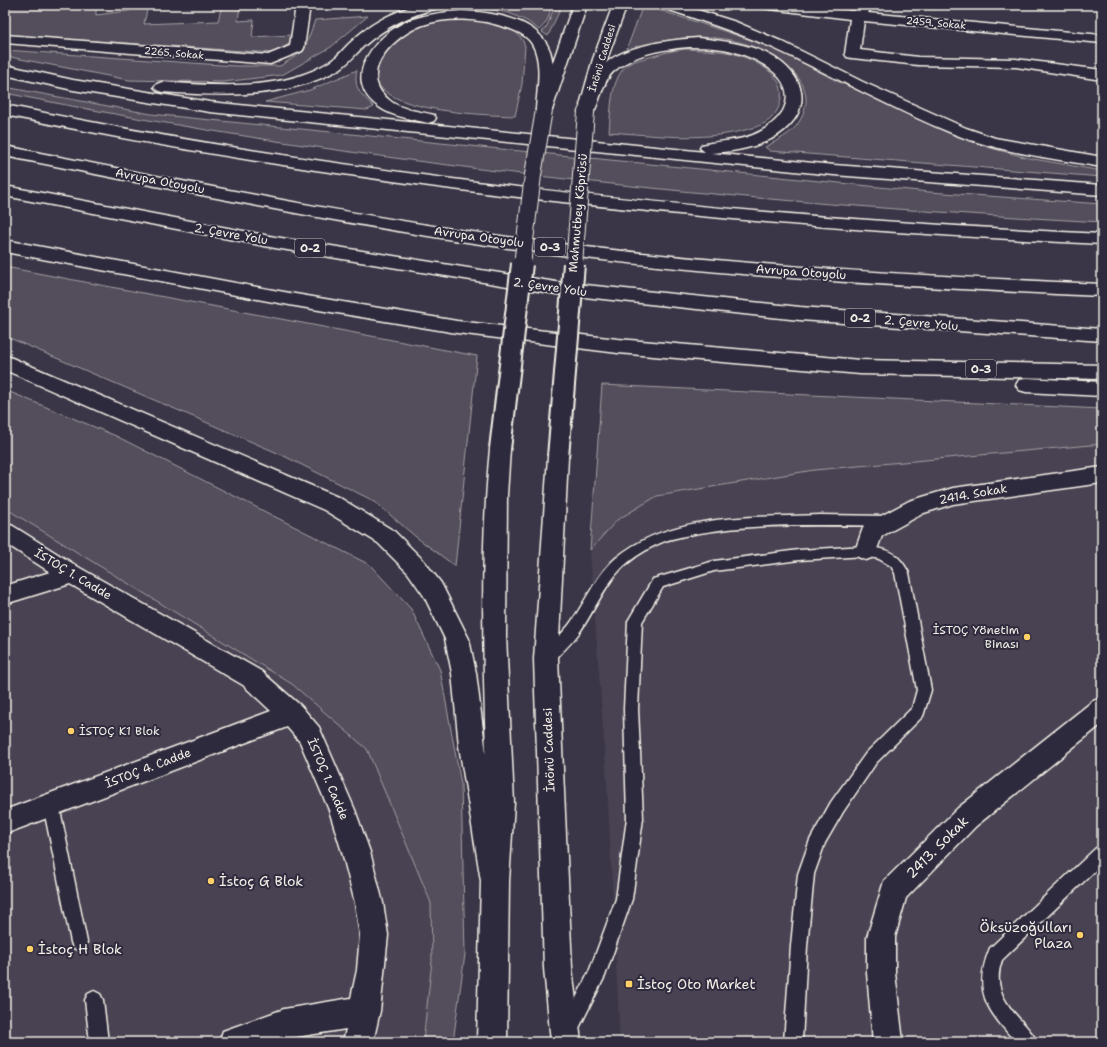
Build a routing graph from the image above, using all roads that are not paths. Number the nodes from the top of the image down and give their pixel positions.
1 (303, 5) edge
2 (433, 5) edge
3 (580, 5) edge
4 (620, 5) edge
5 (668, 5) edge
6 (770, 5) edge
7 (862, 11) edge
8 (5, 39) edge
9 (1102, 39) edge
10 (5, 66) edge
11 (5, 70) edge
12 (1102, 75) edge
13 (5, 110) edge
14 (544, 110) junction
15 (586, 112) junction
16 (520, 138) junction
17 (605, 148) junction
18 (5, 151) edge
19 (1102, 162) edge
20 (1102, 190) edge
21 (5, 191) edge
22 (1102, 239) edge
23 (5, 246) edge
24 (1102, 290) edge
25 (1102, 336) edge
26 (5, 362) edge
27 (860, 367) junction
28 (1102, 372) edge
29 (1102, 389) edge
30 (558, 457) joint
31 (1102, 475) edge
32 (888, 521) junction
33 (5, 532) edge
34 (866, 551) junction
35 (72, 574) junction
36 (5, 595) edge
37 (546, 659) junction
38 (1102, 709) edge
39 (292, 714) junction
40 (51, 805) junction
41 (5, 822) edge
42 (1102, 853) edge
43 (496, 881) junction
44 (79, 942) dead end
45 (94, 1000) dead end
46 (365, 1011) junction
47 (569, 1039) edge
48 (99, 1042) edge
49 (234, 1042) edge
50 (358, 1042) edge
51 (492, 1042) edge
52 (793, 1042) edge
53 (888, 1042) edge
54 (1028, 1042) edge

1 - 8 main road, 2265. Sokak
2 - 10 main road
3 - 14 main road
4 - 15 main road, İnönü Caddesi
5 - 19 main road
6 - 7 main road, 2459. Sokak
7 - 9 main road, 2459. Sokak
7 - 12 main road
11 - 16 main road
13 - 22 main road
14 - 16 main road
14 - 43 main road, bridge
15 - 17 main road
15 - 30 main road, Mahmutbey Köprüsü, bridge
16 - 17 main road
17 - 20 main road
18 - 24 main road, Avrupa Otoyolu / O-3
21 - 25 main road, 2. Çevre Yolu / O-2
23 - 27 main road, O-3
26 - 43 main road
27 - 28 main road, O-3
27 - 29 main road
30 - 37 main road, İnönü Caddesi
31 - 32 main road, 2414. Sokak
32 - 34 main road, 2414. Sokak
32 - 37 lane
33 - 35 main road, İSTOÇ 1. Cadde
34 - 47 lane
34 - 52 lane
35 - 36 main road
35 - 39 main road, İSTOÇ 1. Cadde
37 - 47 main road, İnönü Caddesi
38 - 53 main road, 2413. Sokak
39 - 40 main road, İSTOÇ 4. Cadde
39 - 46 main road, İSTOÇ 1. Cadde
40 - 41 main road, İSTOÇ 4. Cadde
40 - 44 lane
42 - 54 lane
43 - 51 main road
45 - 48 lane
46 - 49 main road
46 - 50 main road, İSTOÇ 1. Cadde

